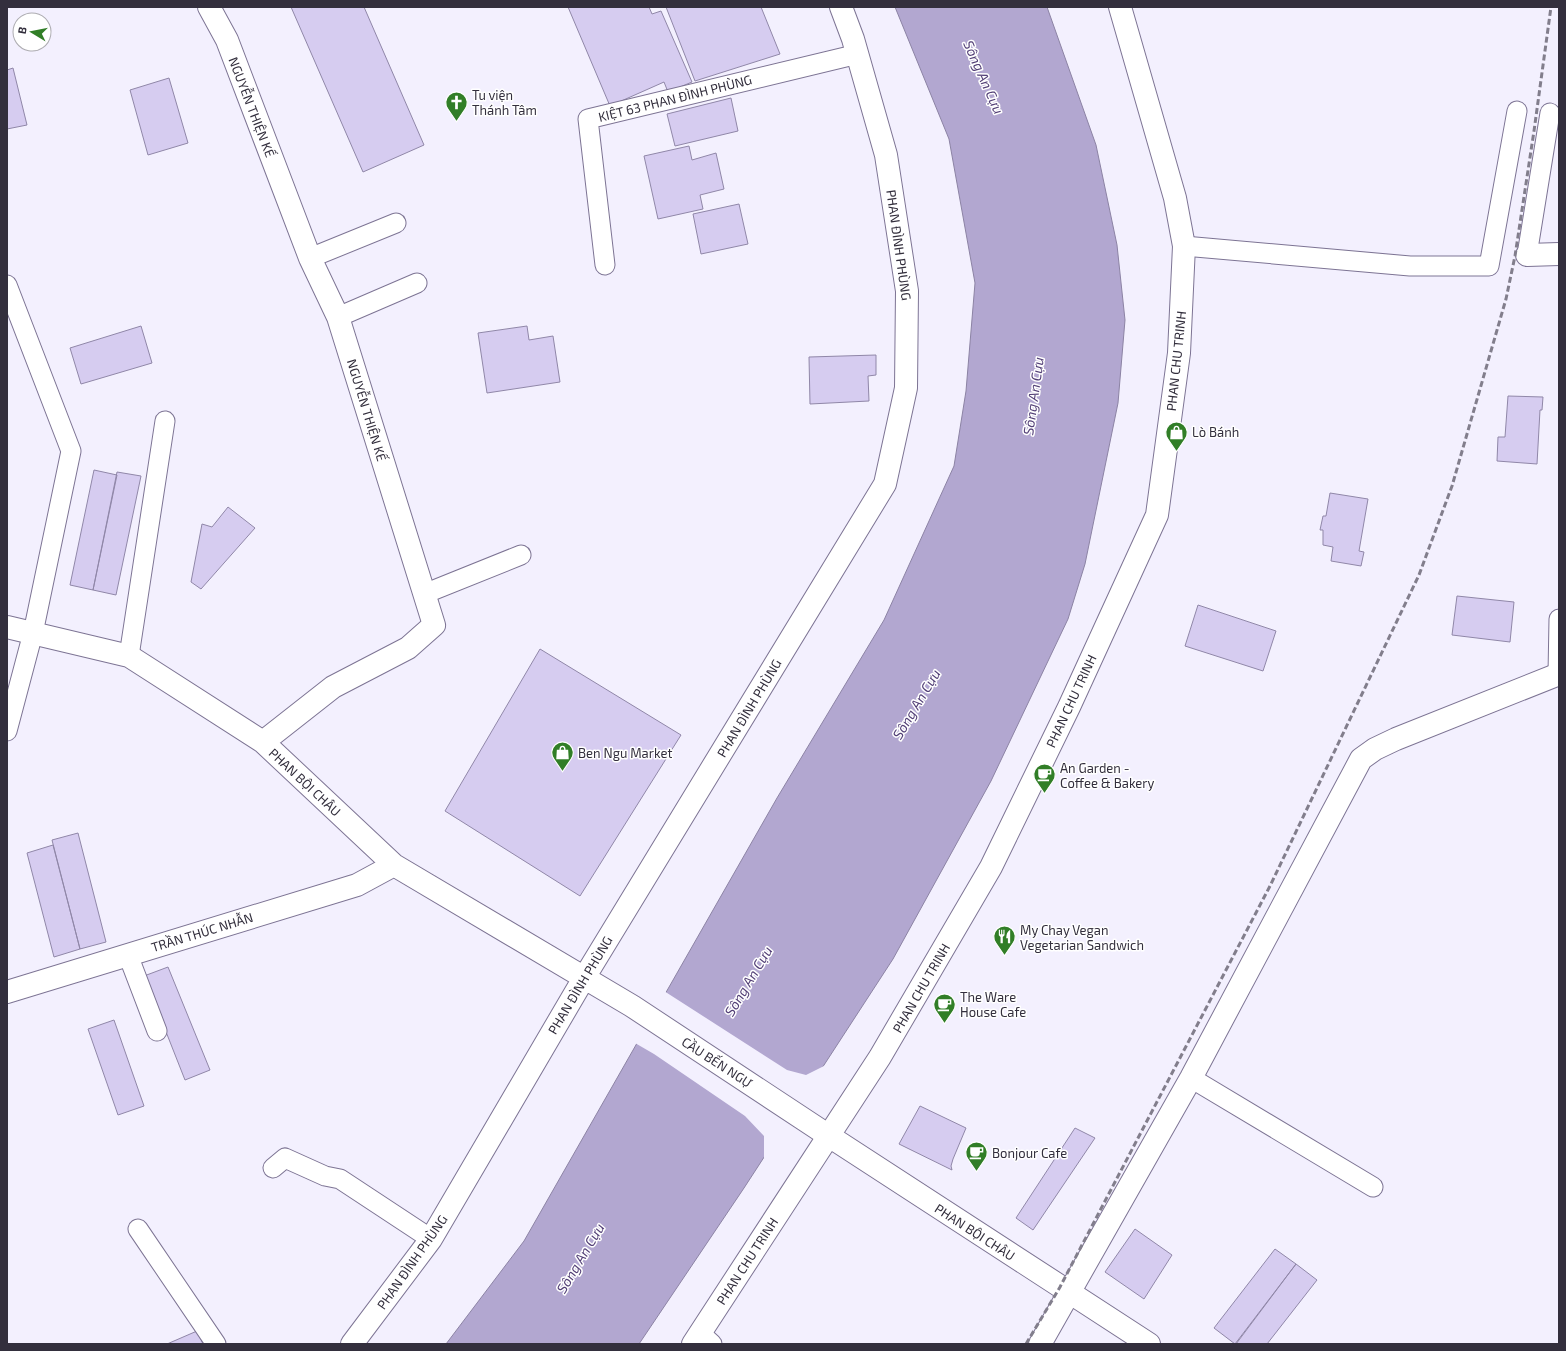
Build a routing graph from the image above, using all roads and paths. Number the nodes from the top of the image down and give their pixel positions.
1 (209, 7) edge
2 (841, 7) edge
3 (1120, 7) edge
4 (858, 54) junction
5 (1517, 111) dead end
6 (1550, 113) dead end
7 (396, 223) dead end
8 (1184, 246) junction
9 (1559, 254) edge
10 (1527, 255) joint
11 (310, 258) junction
12 (605, 265) dead end
13 (417, 283) dead end
14 (7, 285) edge
15 (338, 317) junction
16 (165, 421) dead end
17 (521, 555) dead end
18 (424, 594) junction
19 (1559, 618) edge
20 (7, 627) edge
21 (33, 633) junction
22 (129, 656) junction
23 (1558, 674) edge
24 (7, 731) edge
25 (263, 742) junction
26 (394, 865) junction
27 (128, 955) junction
28 (584, 978) junction
29 (7, 992) edge
30 (157, 1031) dead end
31 (1192, 1078) junction
32 (802, 1118) joint
33 (829, 1136) junction
34 (273, 1168) dead end
35 (1372, 1186) dead end
36 (138, 1229) dead end
37 (431, 1239) junction
38 (1069, 1293) junction
39 (702, 1340) edge
40 (216, 1344) edge
41 (352, 1344) edge
42 (1040, 1344) edge
43 (1149, 1344) edge

1 - 11 street, NGUYỄN THIỆN KẾ
2 - 4 street, PHAN ĐÌNH PHÙNG
3 - 8 street, PHAN CHU TRINH
4 - 12 lane, KIỆT 63 PHAN ĐÌNH PHÙNG
4 - 28 street, PHAN ĐÌNH PHÙNG
5 - 8 lane
6 - 10 lane
7 - 11 lane
8 - 33 street, PHAN CHU TRINH
9 - 10 street
11 - 15 street, NGUYỄN THIỆN KẾ
13 - 15 lane
14 - 21 lane
15 - 18 street, NGUYỄN THIỆN KẾ
16 - 22 lane
17 - 18 lane
18 - 25 street, NGUYỄN THIỆN KẾ
19 - 23 lane
20 - 21 street, PHAN BỘI CHÂU
21 - 22 street, PHAN BỘI CHÂU
21 - 24 lane
22 - 25 street, PHAN BỘI CHÂU
23 - 31 street
25 - 26 street, PHAN BỘI CHÂU
26 - 27 street, TRẦN THÚC NHẪN
26 - 28 street, PHAN BỘI CHÂU
27 - 29 street, TRẦN THÚC NHẪN
27 - 30 lane
28 - 32 street, CẦU BẾN NGỰ
28 - 37 street, PHAN ĐÌNH PHÙNG
31 - 35 lane
31 - 38 street
32 - 33 street, PHAN BỘI CHÂU
33 - 38 street, PHAN BỘI CHÂU
33 - 39 street, PHAN CHU TRINH
34 - 37 lane
36 - 40 lane
37 - 41 street, PHAN ĐÌNH PHÙNG
38 - 42 street
38 - 43 street, PHAN BỘI CHÂU

